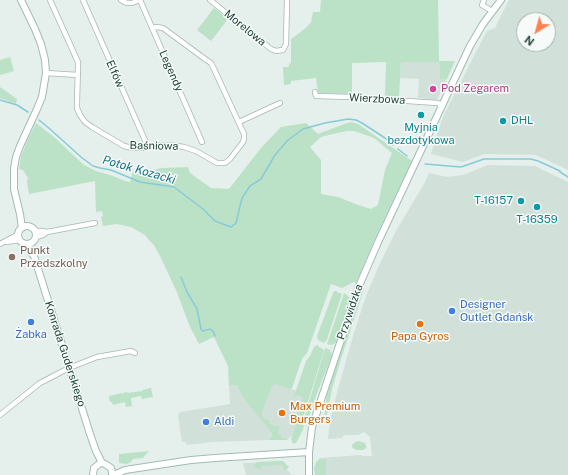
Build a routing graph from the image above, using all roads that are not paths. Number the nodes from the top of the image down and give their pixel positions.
1 (21, 0) edge
2 (50, 0) edge
3 (83, 0) edge
4 (121, 0) edge
5 (140, 0) edge
6 (210, 0) edge
7 (287, 0) edge
8 (484, 0) edge
9 (501, 0) edge
10 (492, 11) junction
11 (152, 28) junction
12 (46, 73) junction
13 (78, 75) junction
14 (315, 92) dead end
15 (280, 103) dead end
16 (442, 106) junction
17 (239, 122) junction
18 (202, 142) dead end
19 (148, 147) junction
20 (95, 223) dead end
21 (22, 232) junction
22 (33, 239) junction
23 (2, 243) edge
24 (135, 352) dead end
25 (69, 368) junction
26 (0, 415) edge
27 (309, 452) junction
28 (99, 465) junction
29 (111, 468) junction
30 (125, 470) junction
31 (92, 475) edge
32 (113, 475) edge
33 (309, 475) edge

1 - 12 street
2 - 13 street, Baśniowa
3 - 19 street, Elfów
4 - 5 street
5 - 11 street, Legendy
6 - 7 street, Morelowa
8 - 10 street
9 - 10 street, Przywidzka
10 - 16 street, Przywidzka
11 - 17 street, Baśniowa
11 - 18 street, Legendy
12 - 13 street
12 - 21 street
13 - 19 street, Baśniowa
14 - 16 street, Wierzbowa
15 - 17 street
16 - 27 street, Przywidzka
17 - 19 street, Baśniowa
20 - 22 street
21 - 22 street
21 - 22 street
21 - 23 street
22 - 25 street, Konrada Guderskiego
24 - 25 street
25 - 26 street
25 - 28 street, Konrada Guderskiego
27 - 30 street
27 - 33 street, Przywidzka
28 - 29 street
28 - 31 street
29 - 30 street
29 - 32 street
30 - 32 street

